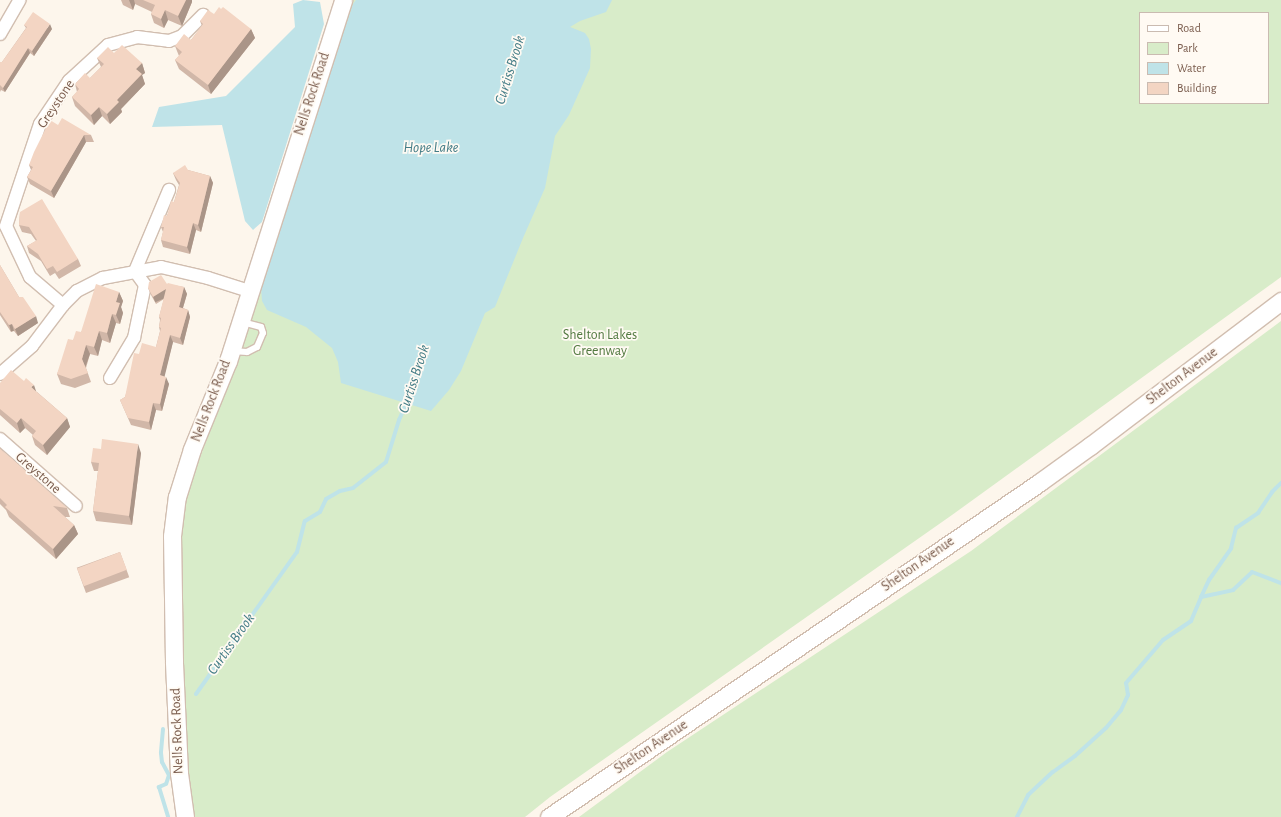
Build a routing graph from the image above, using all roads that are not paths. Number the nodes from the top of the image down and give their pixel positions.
1 (20, 0) edge
2 (343, 0) edge
3 (203, 15) edge
4 (0, 34) edge
5 (169, 190) dead end
6 (135, 271) junction
7 (249, 291) junction
8 (1281, 301) edge
9 (63, 306) junction
10 (240, 321) junction
11 (231, 351) junction
12 (0, 374) edge
13 (110, 378) dead end
14 (0, 439) edge
15 (76, 506) dead end
16 (185, 817) edge
17 (549, 817) edge

1 - 4 street
2 - 7 main road, Nells Rock Road
3 - 9 street, Greystone
5 - 6 street
6 - 7 street
6 - 9 street
6 - 13 street
7 - 10 main road, Nells Rock Road
8 - 17 main road, Shelton Avenue
9 - 12 street
10 - 11 main road, Nells Rock Road
10 - 11 lane
11 - 16 main road, Nells Rock Road
14 - 15 street, Greystone

